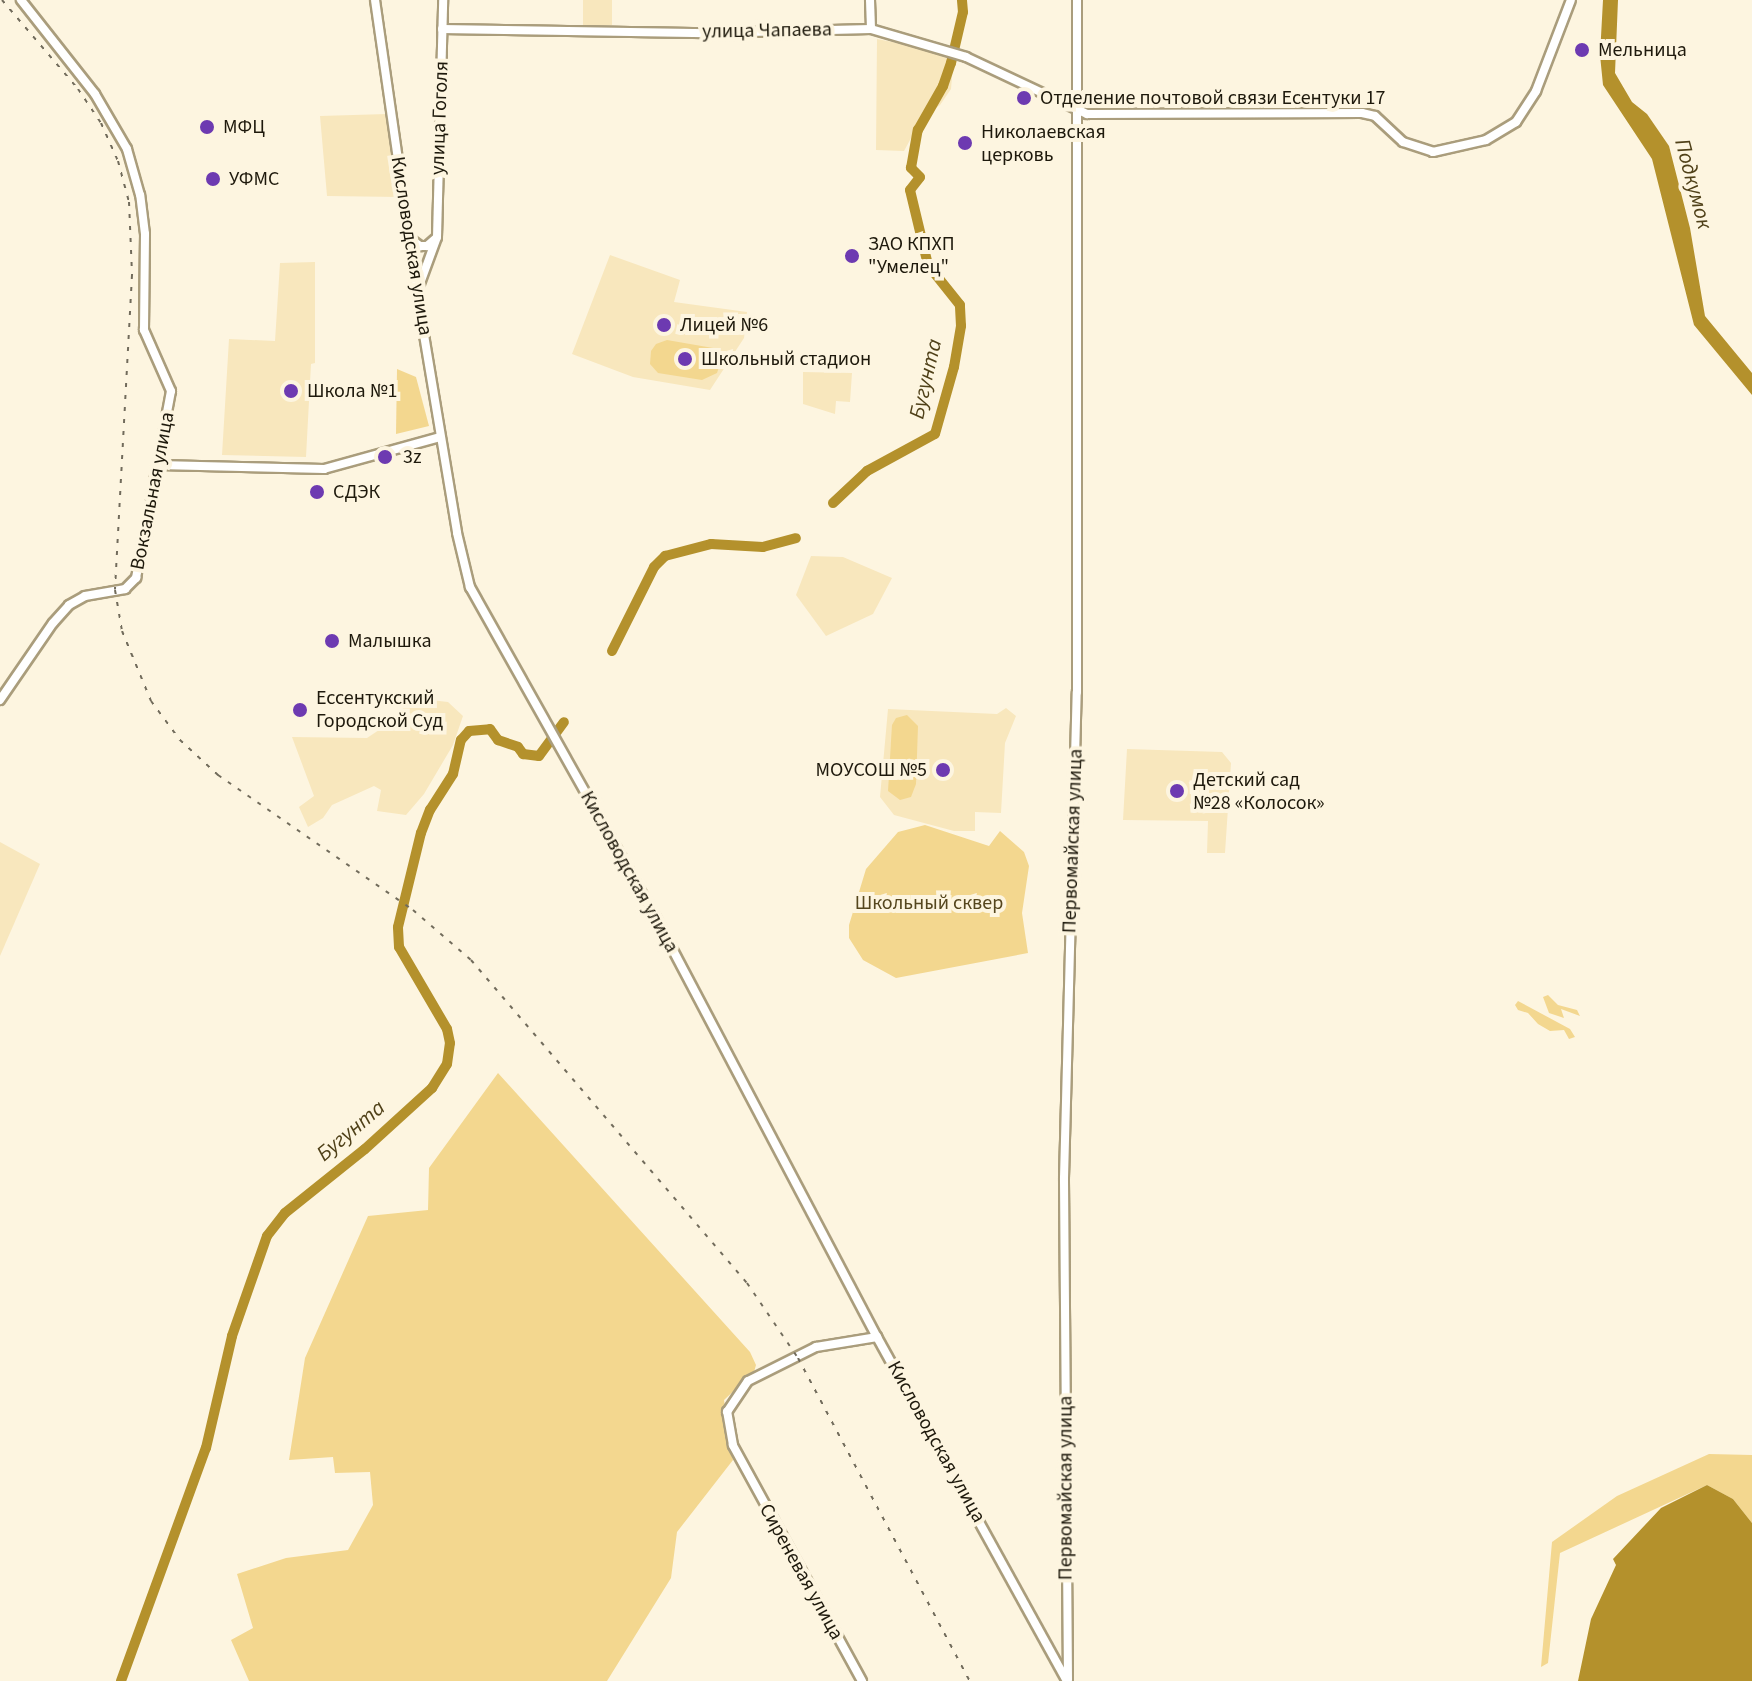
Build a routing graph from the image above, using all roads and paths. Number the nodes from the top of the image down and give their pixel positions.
1 (21, 0) edge
2 (375, 0) edge
3 (443, 0) edge
4 (870, 0) edge
5 (1077, 0) edge
6 (1571, 0) edge
7 (442, 29) junction
8 (871, 29) junction
9 (1076, 108) junction
10 (437, 237) junction
11 (409, 238) junction
12 (417, 293) junction
13 (440, 437) junction
14 (159, 465) junction
15 (0, 700) edge
16 (877, 1337) junction
17 (862, 1681) edge
18 (1068, 1681) edge

1 - 14 street, Вокзальная улица
2 - 11 street, Кисловодская улица
3 - 7 street, улица Гоголя
4 - 8 street
5 - 9 street, Первомайская улица
6 - 9 street, улица Чапаева
7 - 8 street, улица Чапаева
7 - 10 street, улица Гоголя
8 - 9 street, улица Чапаева
9 - 18 street, Первомайская улица
10 - 11 street
10 - 12 street, улица Гоголя
11 - 12 street, Кисловодская улица
12 - 13 street, Кисловодская улица
13 - 14 street
13 - 16 street, Кисловодская улица
14 - 15 street, Вокзальная улица
16 - 17 street, Сиреневая улица
16 - 18 street, Кисловодская улица

